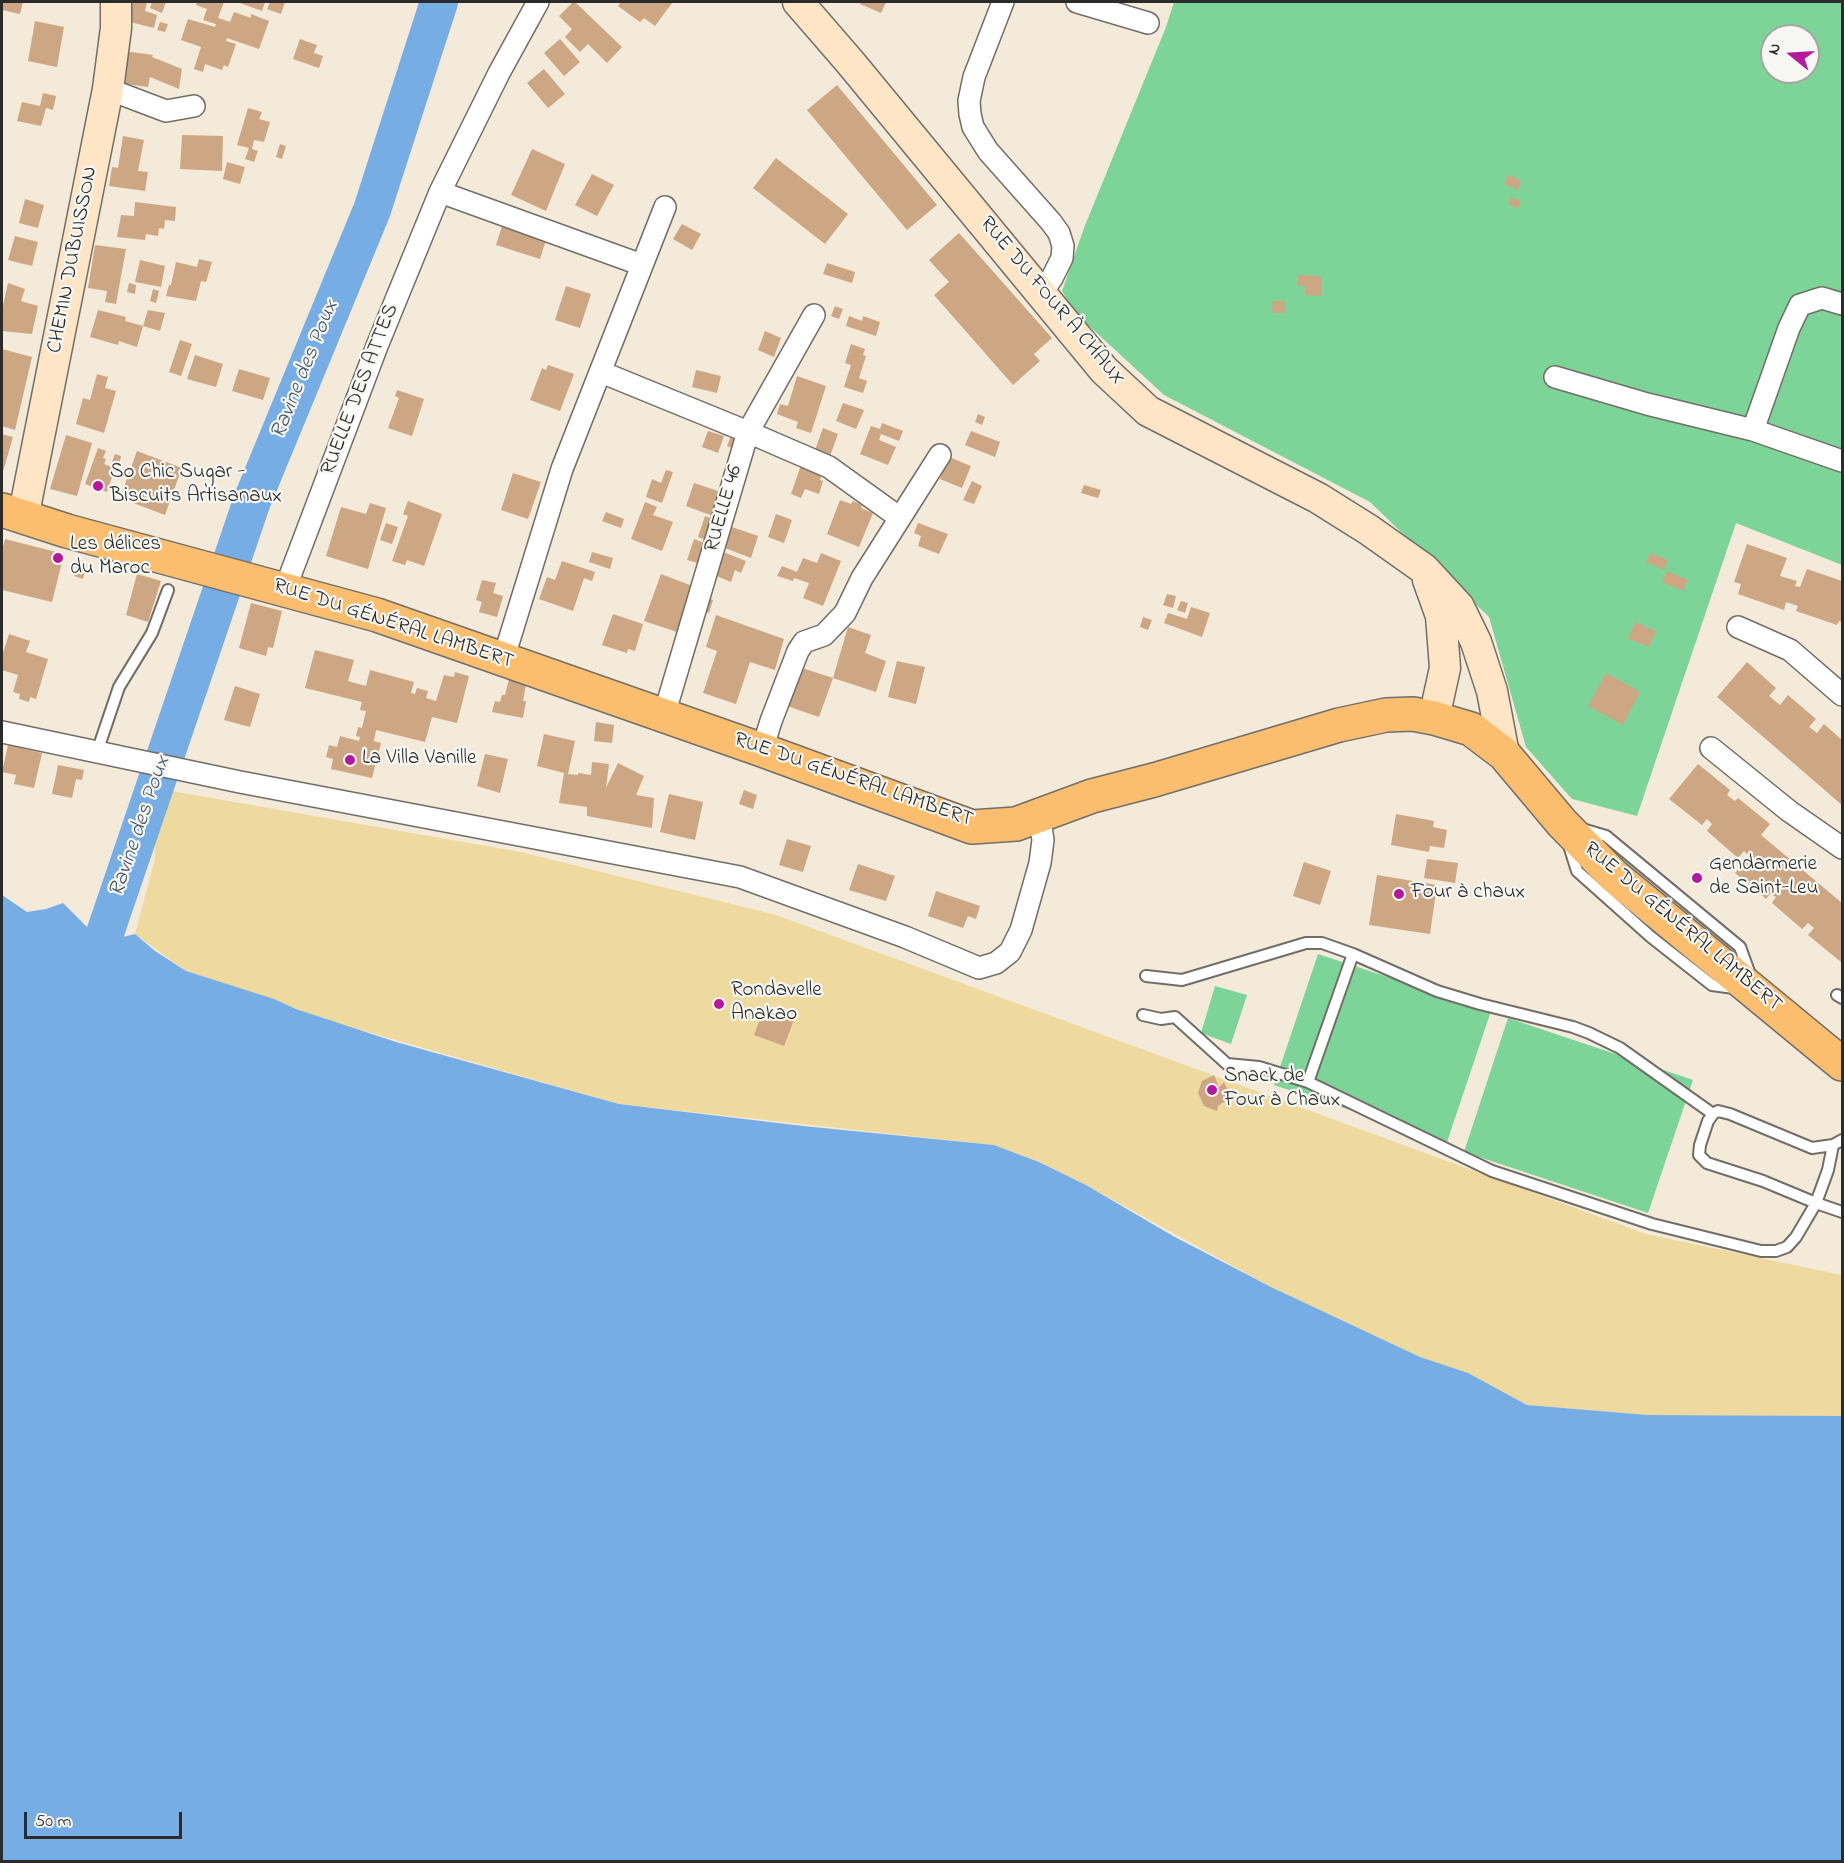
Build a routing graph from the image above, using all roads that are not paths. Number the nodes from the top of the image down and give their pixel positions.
1 (116, 2) edge
2 (538, 2) edge
3 (798, 2) edge
4 (1003, 2) edge
5 (1077, 2) edge
6 (1148, 23) dead end
7 (108, 89) junction
8 (194, 106) dead end
9 (440, 192) junction
10 (665, 207) dead end
11 (642, 265) junction
12 (1041, 294) junction
13 (1842, 304) edge
14 (814, 315) dead end
15 (601, 372) junction
16 (1555, 377) dead end
17 (1753, 430) junction
18 (748, 432) junction
19 (940, 455) dead end
20 (1842, 461) edge
21 (12, 514) edge
22 (900, 518) junction
23 (1424, 569) junction
24 (285, 589) junction
25 (168, 590) dead end
26 (1738, 627) dead end
27 (503, 660) junction
28 (1842, 694) edge
29 (664, 715) junction
30 (1434, 718) junction
31 (2, 732) edge
32 (1711, 748) dead end
33 (762, 750) junction
34 (105, 753) junction
35 (1504, 754) junction
36 (1039, 814) junction
37 (1842, 848) edge
38 (1353, 954) junction
39 (1146, 976) dead end
40 (1143, 1015) dead end
41 (1842, 1064) edge
42 (1308, 1082) junction
43 (1713, 1114) junction
44 (1838, 1143) edge
45 (1816, 1203) junction
46 (1842, 1212) edge

1 - 7 main road, CHEMIN DUBUISSON
2 - 9 street, RUELLE DES ATTES
3 - 12 main road, RUE DU FOUR À CHAUX
4 - 12 street
5 - 6 street
7 - 8 street
7 - 21 main road, CHEMIN DUBUISSON
9 - 11 street
9 - 24 street, RUELLE DES ATTES
10 - 11 street
11 - 15 street
12 - 23 main road, RUE DU FOUR À CHAUX
13 - 17 street
14 - 18 street, RUELLE 46
15 - 18 street
15 - 27 street
16 - 17 street
17 - 20 street
18 - 22 street
18 - 29 street, RUELLE 46
19 - 22 street
21 - 24 main road, RUE DU GÉNÉRAL LAMBERT
22 - 33 street
23 - 30 main road
23 - 35 main road, RUE DU FOUR À CHAUX
24 - 27 main road, RUE DU GÉNÉRAL LAMBERT
25 - 34 lane
26 - 28 street
27 - 29 main road, RUE DU GÉNÉRAL LAMBERT
29 - 33 main road, RUE DU GÉNÉRAL LAMBERT
30 - 35 main road, RUE DU GÉNÉRAL LAMBERT
30 - 36 main road, RUE DU GÉNÉRAL LAMBERT
31 - 34 street
32 - 37 street
33 - 36 main road, RUE DU GÉNÉRAL LAMBERT
34 - 36 street
35 - 41 main road, RUE DU GÉNÉRAL LAMBERT
38 - 39 lane
38 - 42 lane
38 - 43 lane
40 - 42 lane
42 - 45 lane
43 - 44 lane
43 - 45 lane
44 - 45 lane
45 - 46 lane

